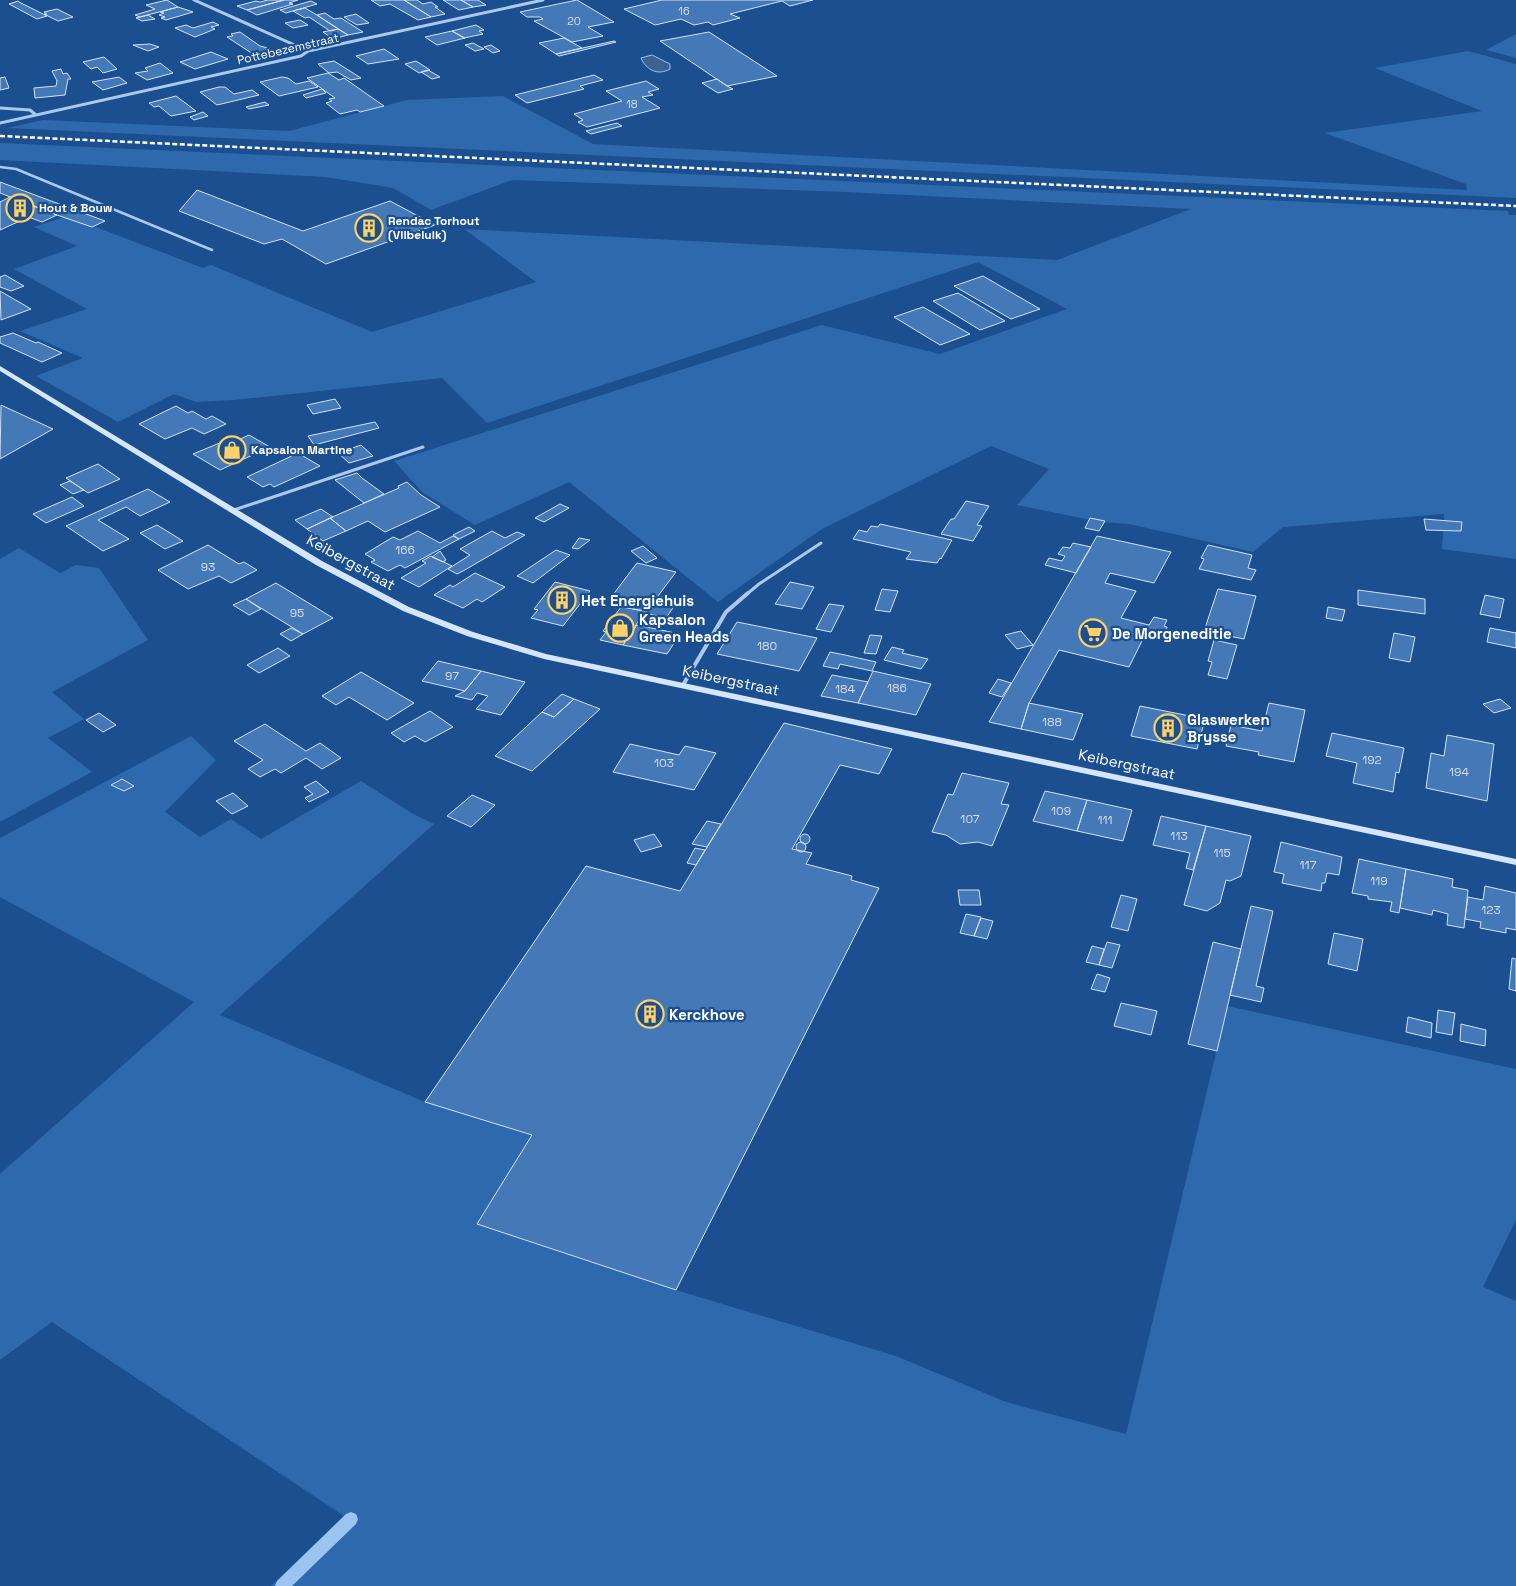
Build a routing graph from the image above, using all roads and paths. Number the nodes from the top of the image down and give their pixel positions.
1 (194, 0) edge
2 (544, 0) edge
3 (308, 51) junction
4 (0, 108) edge
5 (36, 115) junction
6 (0, 123) edge
7 (0, 167) edge
8 (212, 250) dead end
9 (0, 368) edge
10 (423, 447) dead end
11 (234, 510) junction
12 (822, 543) dead end
13 (684, 685) junction
14 (1516, 862) edge

1 - 3 street
2 - 3 street, Pottebezemstraat
3 - 5 street, Pottebezemstraat
4 - 5 street, Pottebezemstraat
5 - 6 street, Pottebezemstraat
7 - 8 lane
9 - 11 street, Keibergstraat
10 - 11 lane
11 - 13 street, Keibergstraat
12 - 13 lane
13 - 14 street, Keibergstraat

